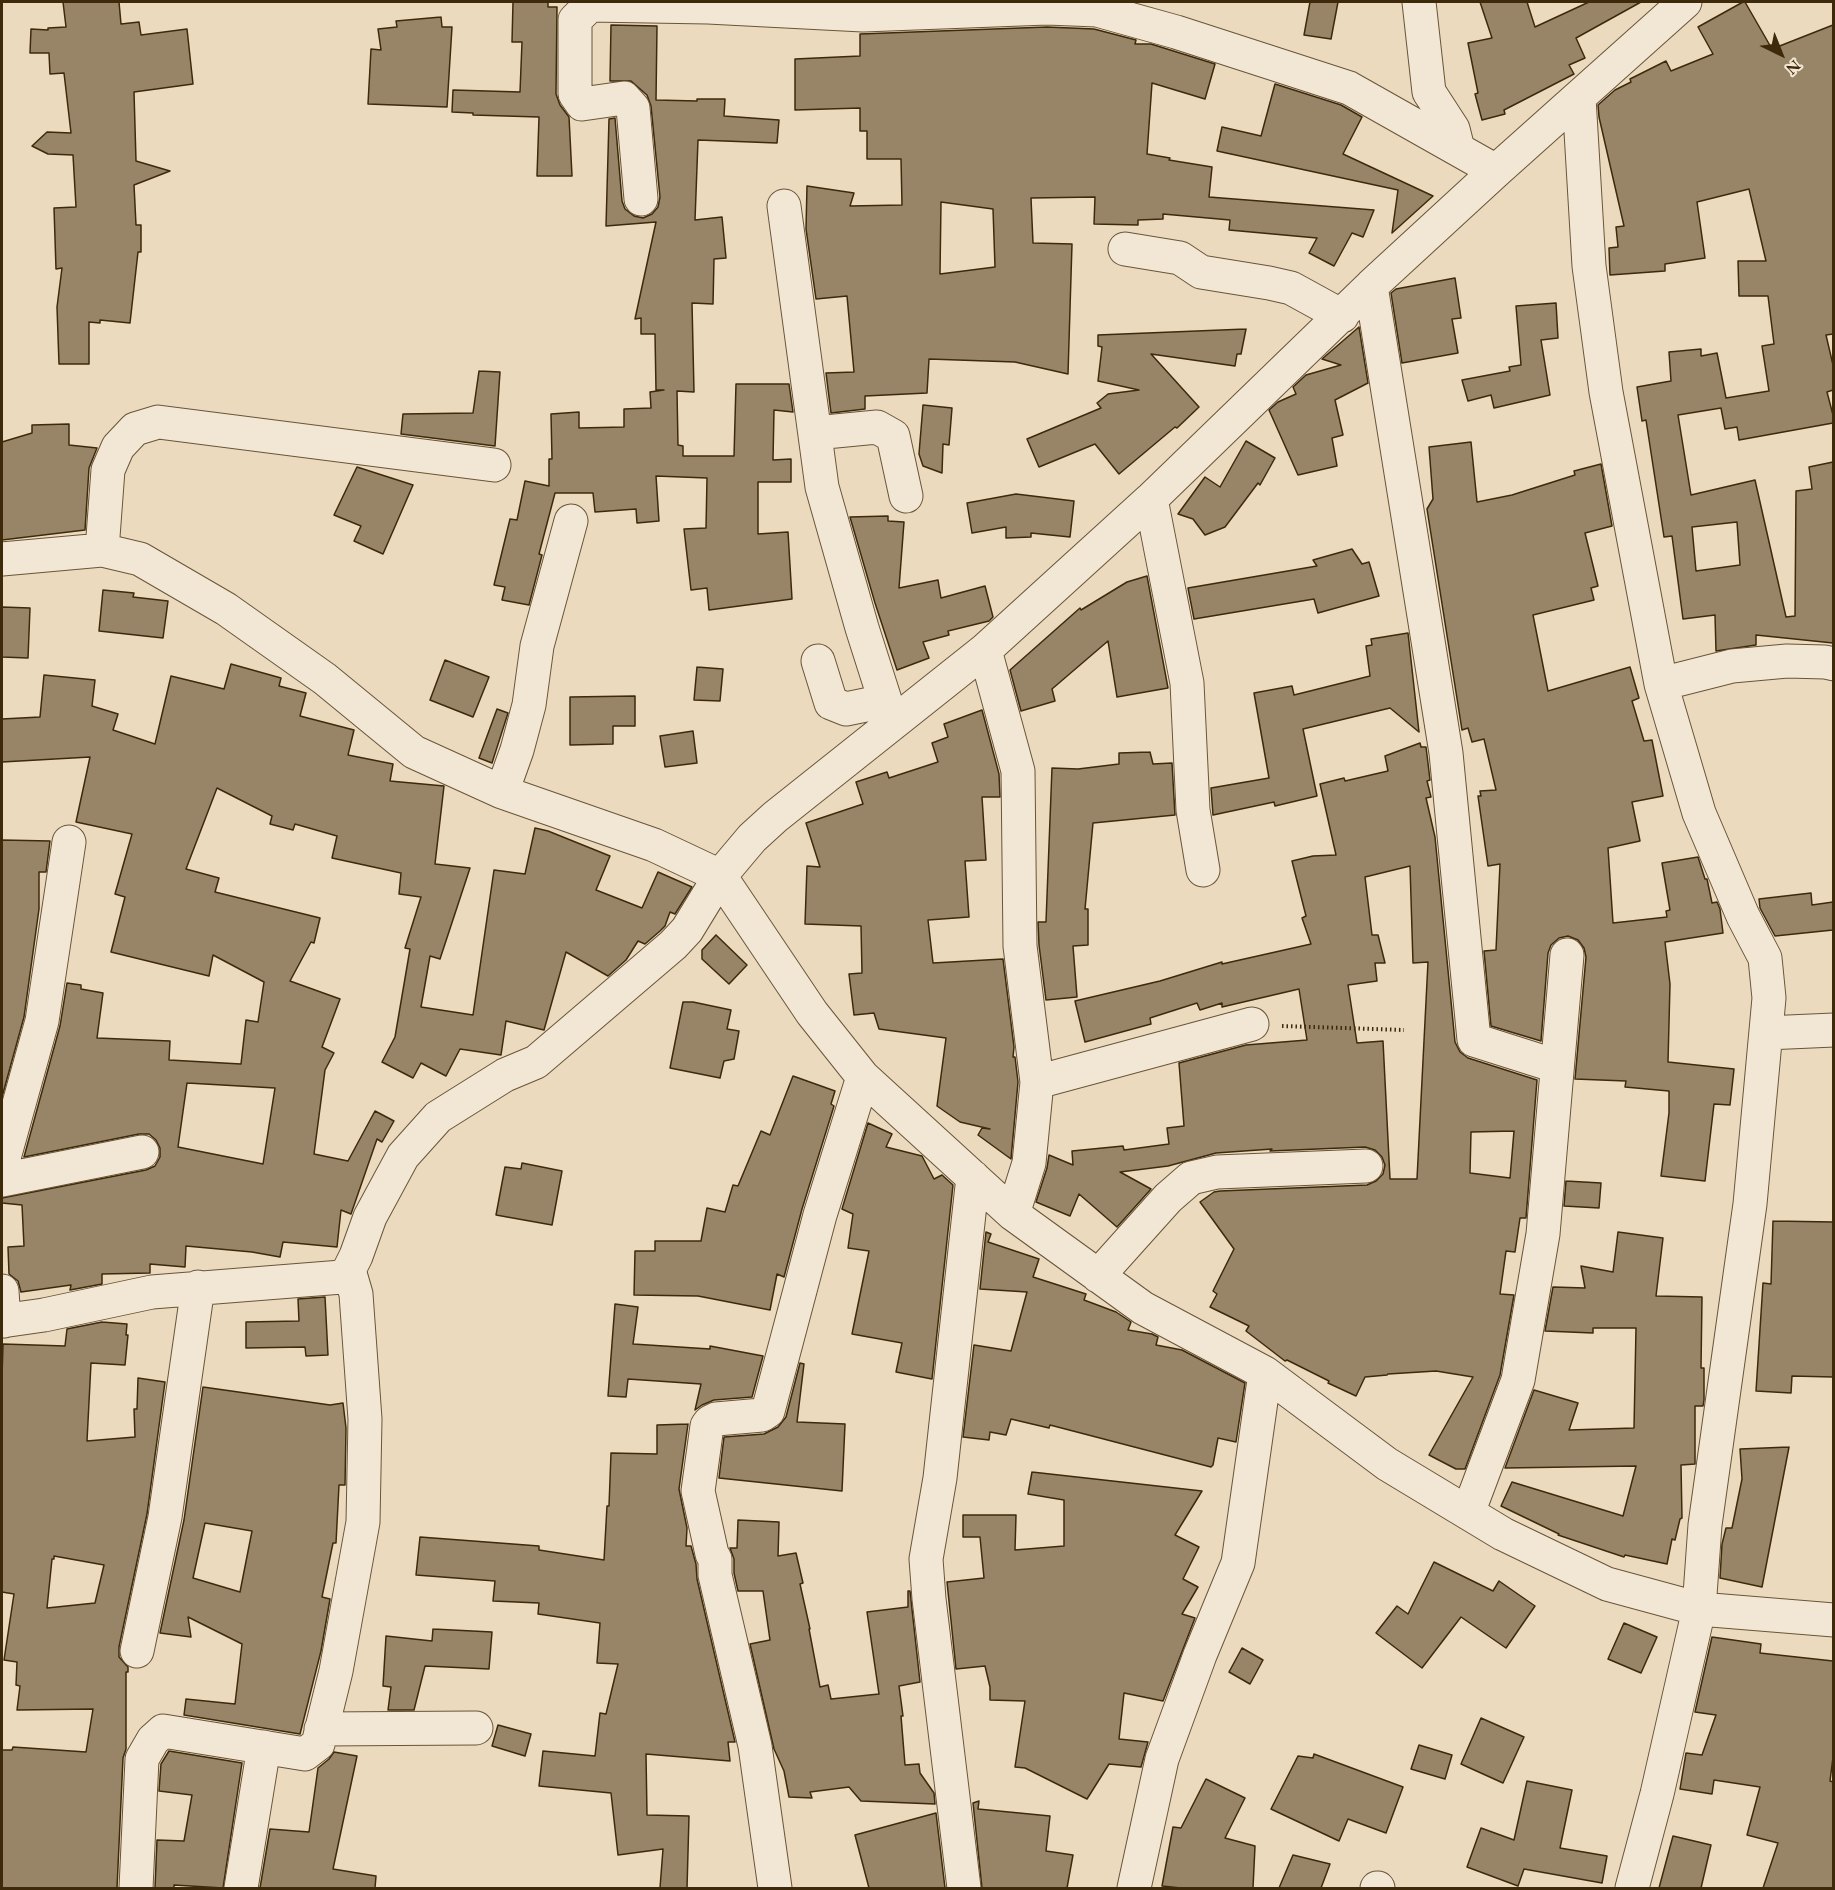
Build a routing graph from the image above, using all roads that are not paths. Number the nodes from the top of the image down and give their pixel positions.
1 (1419, 2) edge
2 (1685, 2) edge
3 (1098, 6) edge
4 (1578, 98) junction
5 (1458, 149) junction
6 (1496, 171) junction
7 (641, 199) dead end
8 (784, 206) dead end
9 (1125, 249) dead end
10 (1371, 286) junction
11 (1342, 316) junction
12 (815, 433) junction
13 (494, 465) dead end
14 (906, 496) dead end
15 (1151, 499) junction
16 (571, 521) dead end
17 (102, 550) junction
18 (2, 559) edge
19 (985, 650) junction
20 (818, 662) dead end
21 (1833, 664) edge
22 (1661, 684) junction
23 (888, 712) junction
24 (502, 792) junction
25 (69, 842) dead end
26 (1203, 870) dead end
27 (720, 876) junction
28 (1567, 955) dead end
29 (1252, 1024) road end
30 (1833, 1030) edge
31 (1766, 1033) junction
32 (1556, 1066) junction
33 (863, 1077) junction
34 (1037, 1082) junction
35 (142, 1152) dead end
36 (2, 1165) edge
37 (1366, 1166) dead end
38 (973, 1178) junction
39 (2, 1180) edge
40 (1013, 1214) junction
41 (349, 1270) junction
42 (1098, 1276) junction
43 (198, 1287) junction
44 (2, 1311) edge
45 (1265, 1373) junction
46 (1468, 1513) junction
47 (1699, 1610) junction
48 (1833, 1620) edge
49 (137, 1651) dead end
50 (476, 1728) dead end
51 (321, 1729) junction
52 (264, 1747) junction
53 (136, 1888) edge
54 (241, 1888) edge
55 (775, 1888) edge
56 (964, 1888) edge
57 (1134, 1888) edge
58 (1632, 1888) edge

1 - 5 street
2 - 4 street
3 - 5 street
3 - 7 street
4 - 6 street
4 - 22 street
5 - 6 street
6 - 10 street
8 - 12 street
9 - 11 street
10 - 11 street
10 - 32 street
11 - 15 street
12 - 14 street
12 - 23 street
13 - 17 street
15 - 19 street
15 - 26 street
16 - 24 street
17 - 18 street
17 - 24 street
19 - 23 street
19 - 34 street
20 - 23 street
21 - 22 street
22 - 31 street
23 - 27 street
24 - 27 street
25 - 36 street
27 - 33 street
27 - 41 street
28 - 32 street
29 - 34 street
30 - 31 street
31 - 47 street
32 - 46 street
33 - 38 street
33 - 55 street
34 - 40 street
35 - 39 street
37 - 42 street
38 - 40 street
38 - 56 street
40 - 42 street
41 - 43 street
41 - 51 street
42 - 45 street
43 - 44 street
43 - 49 street
45 - 46 street
45 - 57 street
46 - 47 street
47 - 48 street
47 - 58 street
50 - 51 street
51 - 52 street
52 - 53 street
52 - 54 street

